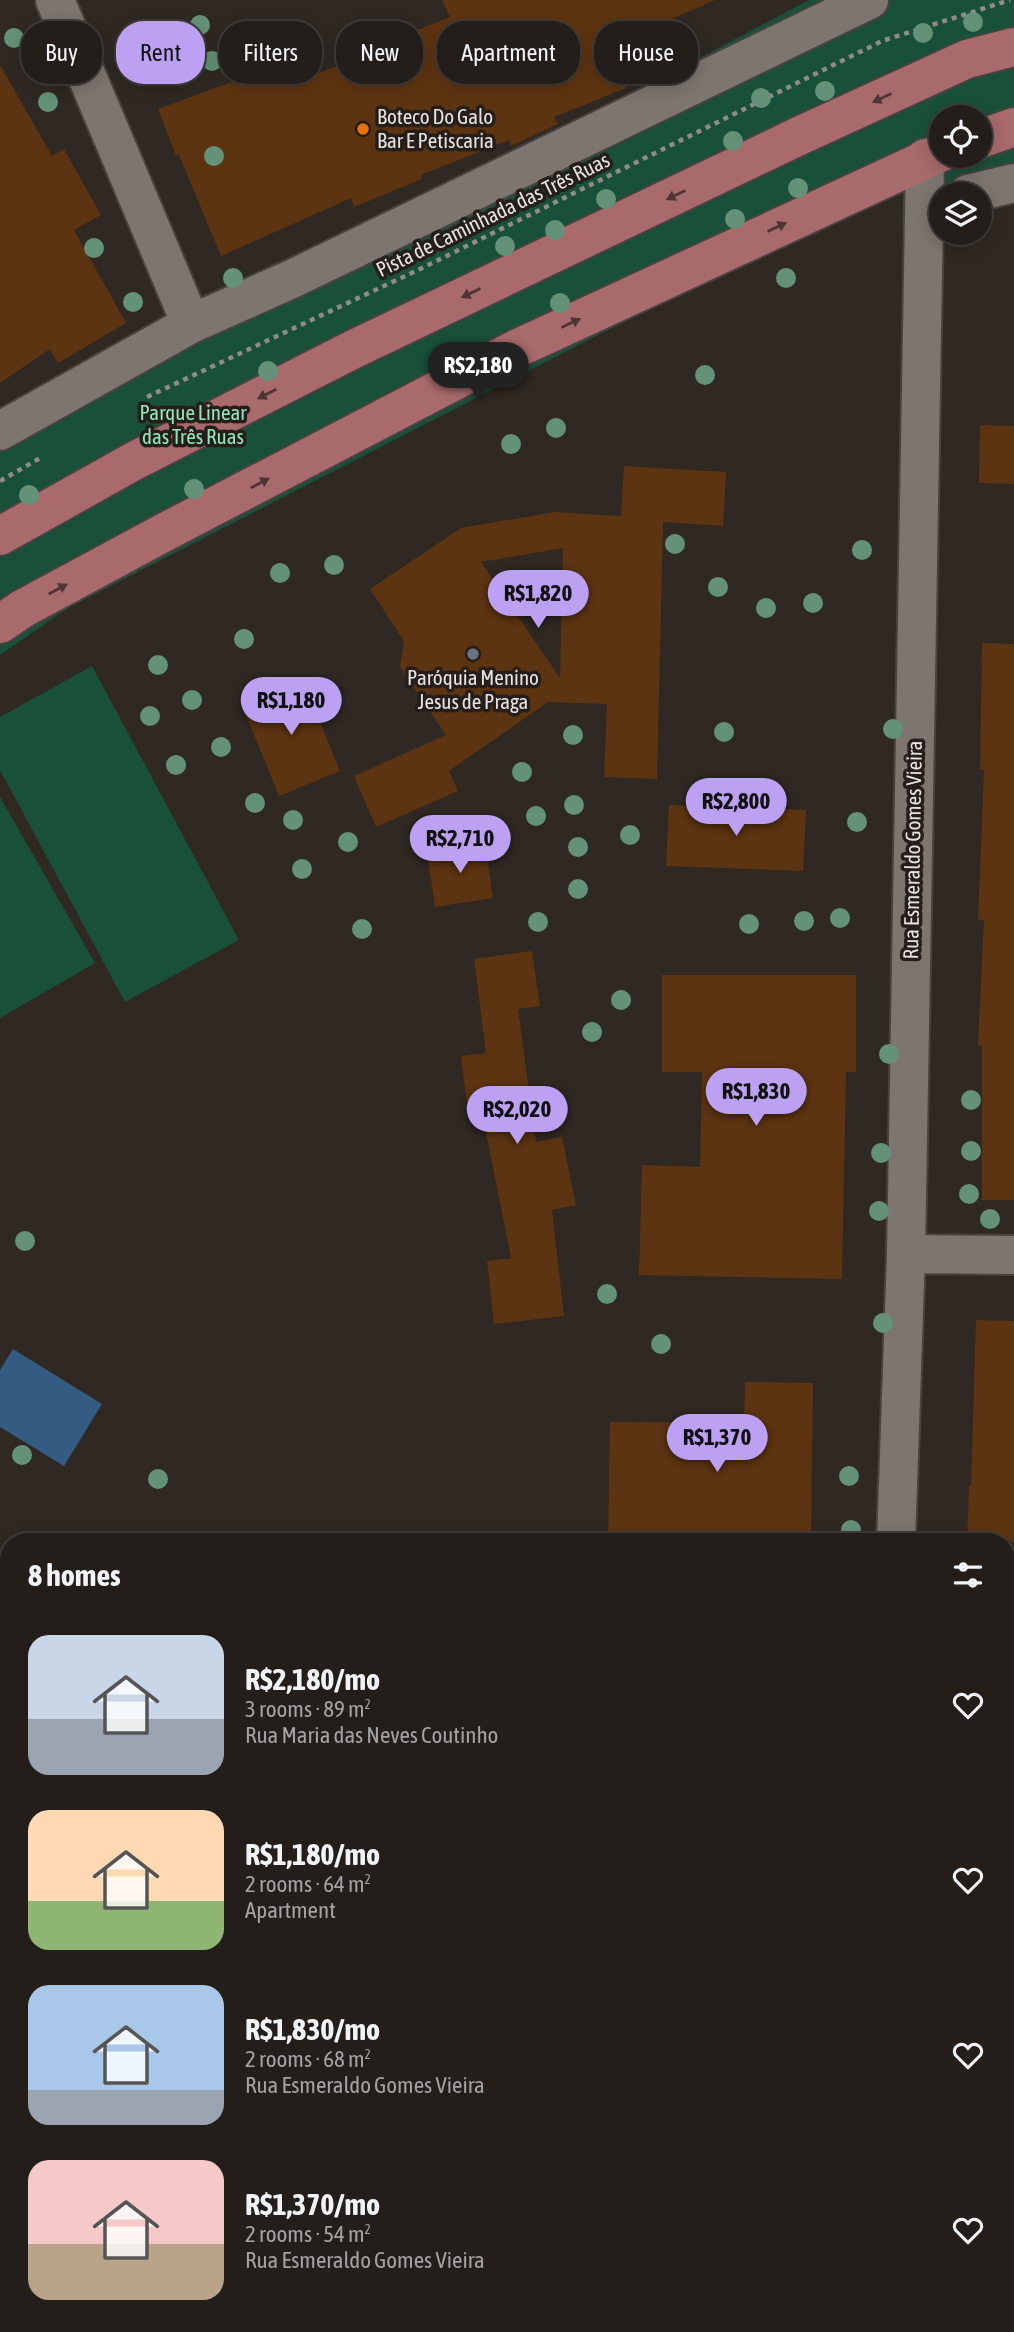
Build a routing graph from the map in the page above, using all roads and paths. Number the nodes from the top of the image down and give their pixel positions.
1 (55, 0) edge
2 (869, 0) edge
3 (1010, 0) edge
4 (1014, 47) edge
5 (1014, 127) edge
6 (992, 135) edge
7 (929, 157) edge
8 (1014, 183) edge
9 (992, 188) edge
10 (932, 245) edge
11 (191, 324) junction
12 (142, 399) dead end
13 (0, 431) edge
14 (47, 453) dead end
15 (0, 481) edge
16 (0, 536) edge
17 (0, 624) edge
18 (906, 1254) junction
19 (1014, 1255) edge
20 (896, 1533) edge

1 - 11 street
2 - 11 street
3 - 12 path, Pista de Caminhada das Três Ruas
4 -> 16 main road
5 - 6 main road
17 -> 7 main road
8 - 9 street
10 - 18 street, Rua Esmeraldo Gomes Vieira
11 - 13 street
14 - 15 path
18 - 19 street
18 - 20 street, Rua Esmeraldo Gomes Vieira

